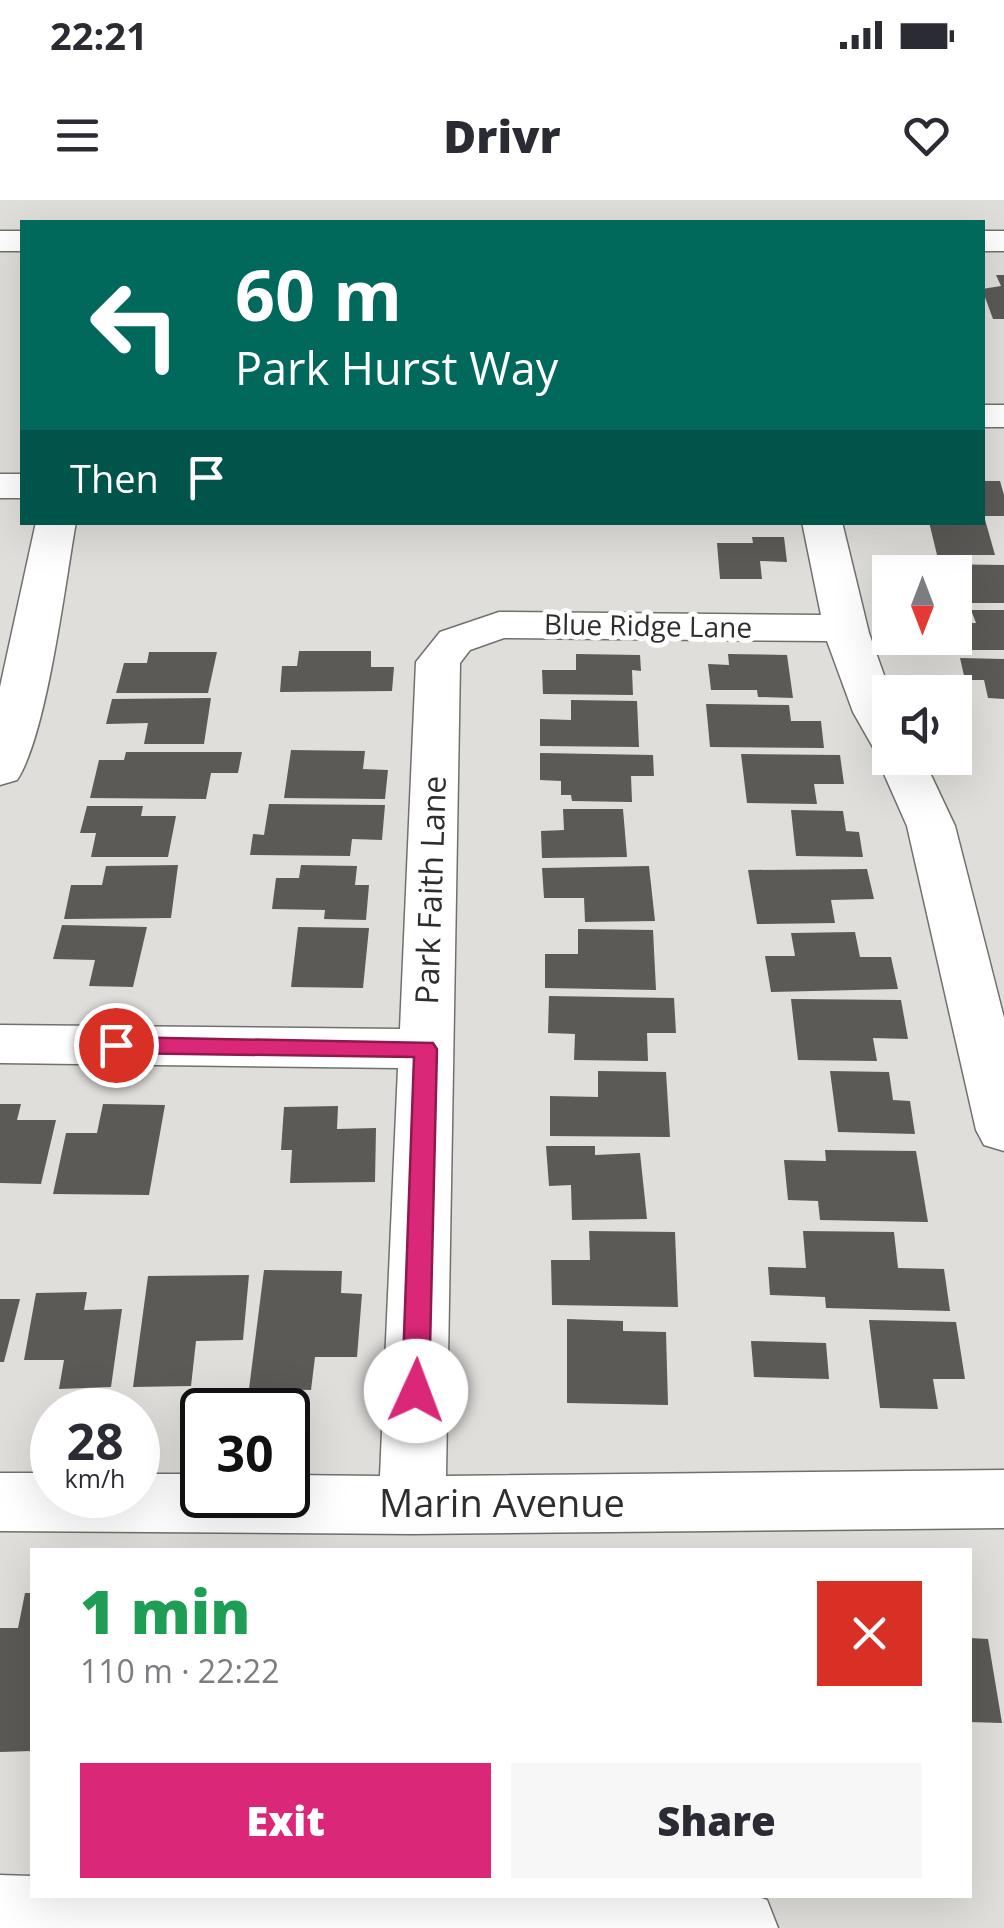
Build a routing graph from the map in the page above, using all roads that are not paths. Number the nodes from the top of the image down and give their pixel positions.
1 (55, 525) edge
2 (823, 525) edge
3 (844, 628) junction
4 (455, 641) joint
5 (872, 707) edge
6 (9, 709) edge
7 (0, 770) edge
8 (908, 775) edge
9 (0, 1044) edge
10 (426, 1049) junction
11 (1004, 1130) edge
12 (1004, 1499) edge
13 (0, 1502) edge
14 (412, 1505) junction
15 (0, 1914) edge
16 (739, 1928) edge

1 - 6 street
2 - 3 street
3 - 4 street, Blue Ridge Lane
3 - 5 street
4 - 10 street, Park Faith Lane
6 - 7 street
8 - 11 street
9 - 10 street
10 - 14 street, Park Faith Lane
12 - 14 street, Marin Avenue
13 - 14 street, Marin Avenue
15 - 16 street

